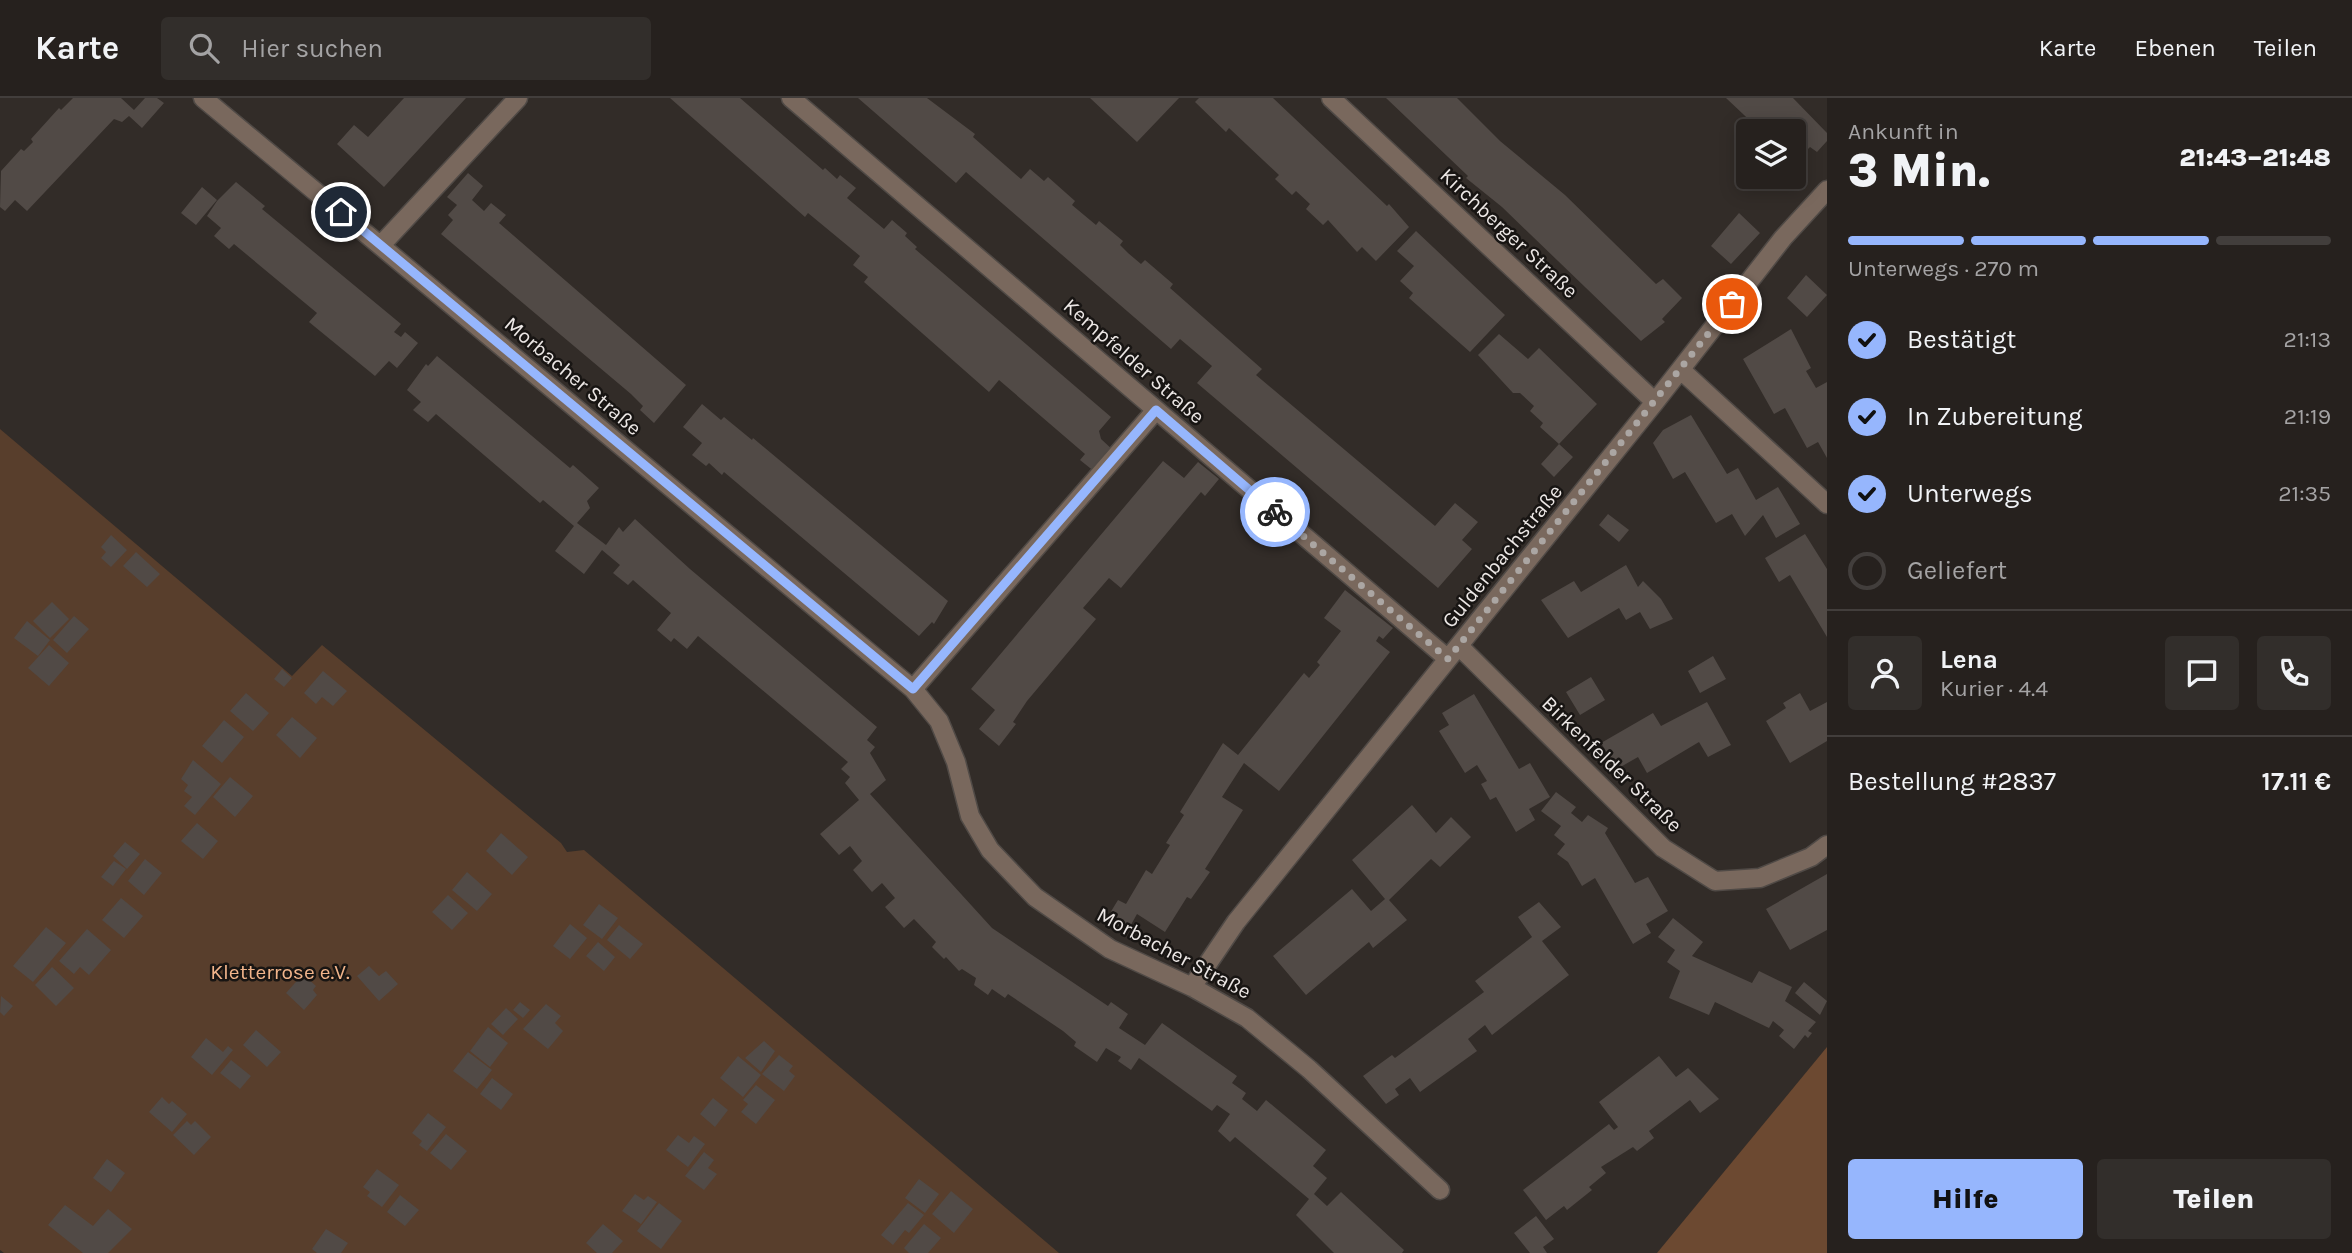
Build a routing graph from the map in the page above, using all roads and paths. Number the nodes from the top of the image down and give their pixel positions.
1 (203, 98) edge
2 (518, 98) edge
3 (791, 98) edge
4 (1331, 98) edge
5 (1827, 190) edge
6 (381, 245) junction
7 (1681, 370) junction
8 (1656, 402) junction
9 (1156, 410) junction
10 (1827, 504) edge
11 (1453, 653) junction
12 (913, 689) junction
13 (1827, 845) edge
14 (1192, 986) junction
15 (1440, 1190) dead end

1 - 6 street, Morbacher Straße
2 - 6 street
3 - 9 street, Kempfelder Straße
4 - 8 street, Kirchberger Straße
5 - 7 street, Guldenbachstraße
6 - 12 street, Morbacher Straße
7 - 8 street, Guldenbachstraße
7 - 10 street
8 - 11 street, Guldenbachstraße
9 - 11 street, Kempfelder Straße
9 - 12 street
11 - 13 street, Birkenfelder Straße
11 - 14 street, Guldenbachstraße
12 - 14 street, Morbacher Straße
14 - 15 street, Morbacher Straße

